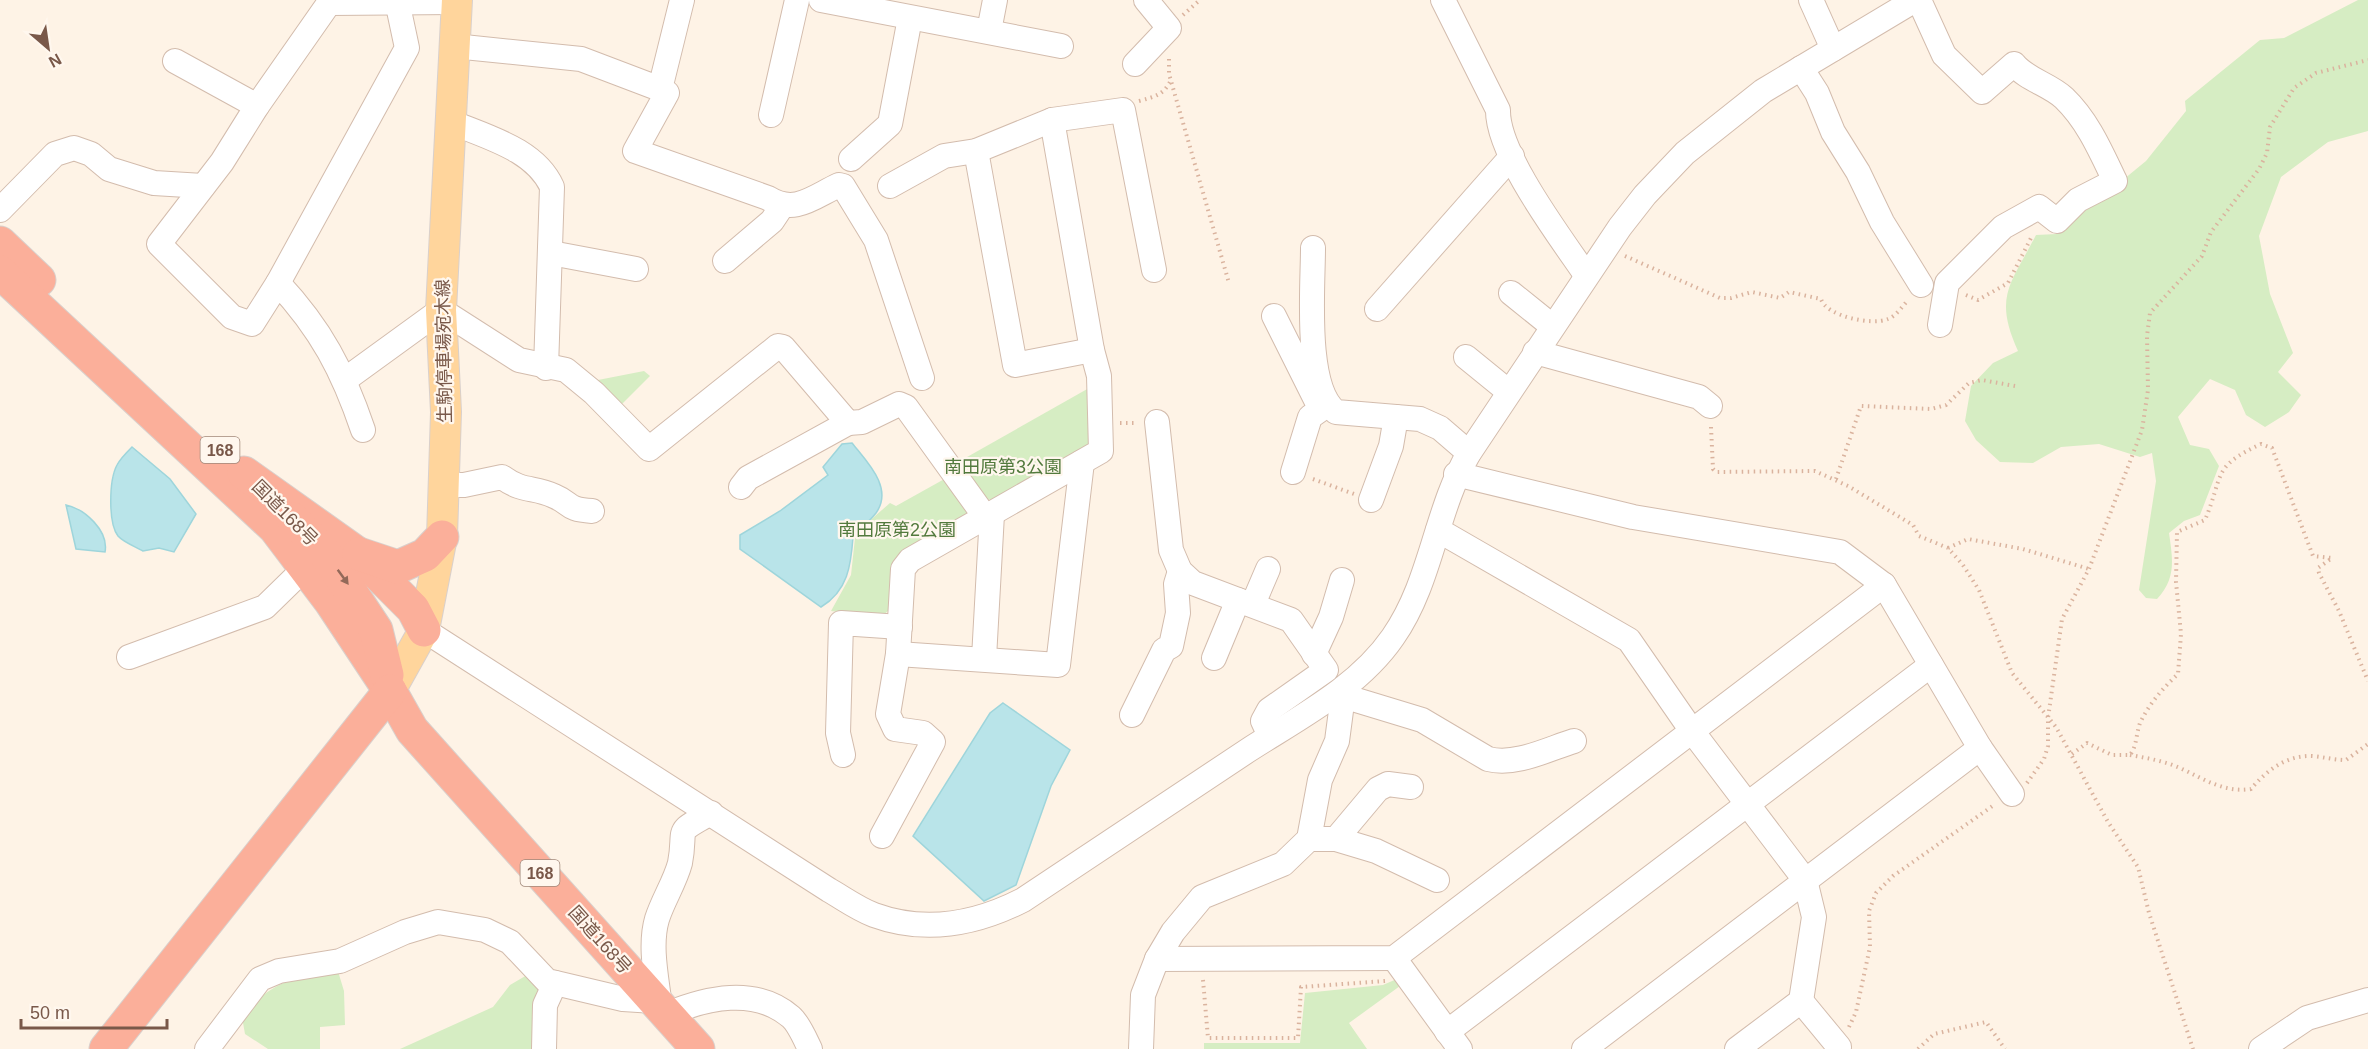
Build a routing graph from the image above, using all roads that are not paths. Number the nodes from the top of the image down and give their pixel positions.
1 (682, 0) edge
2 (797, 0) edge
3 (821, 0) edge
4 (995, 0) edge
5 (1146, 0) edge
6 (1443, 0) edge
7 (1811, 0) edge
8 (1914, 0) edge
9 (1919, 0) edge
10 (397, 1) edge
11 (457, 1) edge
12 (328, 2) edge
13 (853, 2) edge
14 (910, 18) junction
15 (989, 31) junction
16 (454, 45) junction
17 (1060, 46) dead end
18 (1833, 49) junction
19 (175, 61) dead end
20 (1136, 64) dead end
21 (1801, 68) junction
22 (660, 89) junction
23 (257, 106) junction
24 (771, 115) dead end
25 (1052, 120) junction
26 (451, 122) junction
27 (976, 151) junction
28 (1512, 156) junction
29 (851, 159) dead end
30 (203, 186) junction
31 (890, 186) dead end
32 (782, 206) junction
33 (0, 210) edge
34 (0, 243) edge
35 (1312, 248) dead end
36 (551, 253) junction
37 (725, 261) dead end
38 (636, 269) dead end
39 (1154, 270) dead end
40 (0, 272) edge
41 (1586, 275) junction
42 (278, 283) junction
43 (1921, 285) road end
44 (1511, 293) dead end
45 (1377, 309) dead end
46 (441, 310) junction
47 (1274, 316) dead end
48 (1940, 325) dead end
49 (1552, 326) junction
50 (1092, 350) junction
51 (1535, 352) junction
52 (1466, 357) dead end
53 (546, 368) junction
54 (922, 378) dead end
55 (346, 379) junction
56 (1509, 392) junction
57 (1710, 406) road end
58 (1325, 407) junction
59 (1396, 417) junction
60 (1156, 422) road end
61 (848, 423) junction
62 (363, 430) dead end
63 (1469, 453) junction
64 (1082, 462) junction
65 (244, 472) junction
66 (1293, 472) road end
67 (1456, 474) junction
68 (444, 485) junction
69 (741, 487) dead end
70 (1371, 500) road end
71 (592, 510) dead end
72 (989, 516) junction
73 (1438, 530) junction
74 (442, 537) junction
75 (358, 554) junction
76 (306, 567) junction
77 (1268, 569) dead end
78 (1180, 571) junction
79 (1342, 580) dead end
80 (1884, 585) junction
81 (1245, 602) junction
82 (900, 627) junction
83 (424, 630) junction
84 (898, 654) junction
85 (1314, 654) junction
86 (129, 657) dead end
87 (984, 658) junction
88 (1214, 658) dead end
89 (1931, 665) junction
90 (390, 691) junction
91 (1343, 692) junction
92 (1132, 715) dead end
93 (1692, 731) junction
94 (1270, 736) junction
95 (1574, 741) dead end
96 (1980, 748) junction
97 (843, 755) dead end
98 (1411, 787) dead end
99 (2012, 794) dead end
100 (1748, 805) junction
101 (711, 813) junction
102 (882, 836) dead end
103 (1310, 839) junction
104 (1335, 839) junction
105 (1437, 880) dead end
106 (1805, 880) junction
107 (1394, 958) junction
108 (1156, 959) junction
109 (555, 983) junction
110 (2368, 1000) edge
111 (1801, 1001) junction
112 (660, 1007) junction
113 (1454, 1040) edge
114 (1839, 1047) dead end
115 (106, 1049) edge
116 (207, 1049) edge
117 (544, 1049) edge
118 (698, 1049) edge
119 (810, 1049) edge
120 (1140, 1049) edge
121 (1584, 1049) edge
122 (1737, 1049) edge
123 (2261, 1049) edge

1 - 22 street
2 - 24 street
3 - 13 street
4 - 15 street
5 - 20 street
6 - 28 street
7 - 18 street
8 - 18 street
9 - 48 street
10 - 11 street
10 - 12 street
10 - 42 street
11 - 16 main road, 生駒停車場宛木線
12 - 23 street
13 - 14 street
14 - 15 street
14 - 29 street
15 - 17 street
16 - 22 street
16 - 26 main road, 生駒停車場宛木線
18 - 21 street
19 - 23 street
21 - 41 street
21 - 43 street
22 - 32 street
23 - 30 street
25 - 27 street
25 - 39 street
25 - 50 street
26 - 36 street
26 - 46 main road, 生駒停車場宛木線
27 - 31 street
27 - 50 street
28 - 41 street
28 - 45 street
30 - 33 street
30 - 42 street
32 - 37 street
32 - 54 street
34 - 65 highway, 国道168号 / 168
35 - 58 street
36 - 38 street
36 - 53 street
40 - 76 highway, 国道168号 / 168
41 - 49 street
42 - 55 street
44 - 49 street
46 - 53 street
46 - 55 street
46 - 68 main road, 生駒停車場宛木線
47 - 58 street
49 - 51 street
50 - 64 street
51 - 56 street
51 - 57 street
52 - 56 street
53 - 61 street
55 - 62 street
56 - 63 street
58 - 59 street
58 - 66 street
59 - 63 street
59 - 70 street
60 - 78 street
61 - 69 street
61 - 72 street
63 - 67 street
64 - 72 street
64 - 87 street
65 - 75 highway
65 -> 90 highway, 国道168号 / 168
67 - 73 street
67 - 80 street
68 - 71 street
68 - 74 main road, 生駒停車場宛木線
72 - 82 street
72 - 87 street
73 - 91 street
73 - 93 street
74 - 75 highway
74 - 83 main road, 生駒停車場宛木線
75 - 83 highway
76 - 86 street
76 - 90 highway, 国道168号 / 168
77 - 81 street
78 - 81 street
78 - 92 street
79 - 85 street
80 - 89 street
80 - 93 street
81 - 85 street
81 - 88 street
82 - 84 street
82 - 97 street
83 - 90 main road, 生駒停車場宛木線
83 - 101 street
84 - 87 street
84 - 102 street
85 - 94 street
89 - 96 street
89 - 100 street
90 - 112 highway, 国道168号 / 168
90 - 115 highway
91 - 94 street
91 - 95 street
91 - 103 street
93 - 100 street
93 - 107 street
94 - 101 street
96 - 99 street
96 - 106 street
98 - 104 street
100 - 106 street
100 - 113 street
101 - 112 street
103 - 104 street
103 - 108 street
104 - 105 street
106 - 111 street
106 - 121 street
107 - 108 street
107 - 113 street
108 - 120 street
109 - 112 street
109 - 116 street
109 - 117 street
110 - 123 street
111 - 114 street
111 - 122 street
112 - 118 highway, 国道168号 / 168
112 - 119 street

